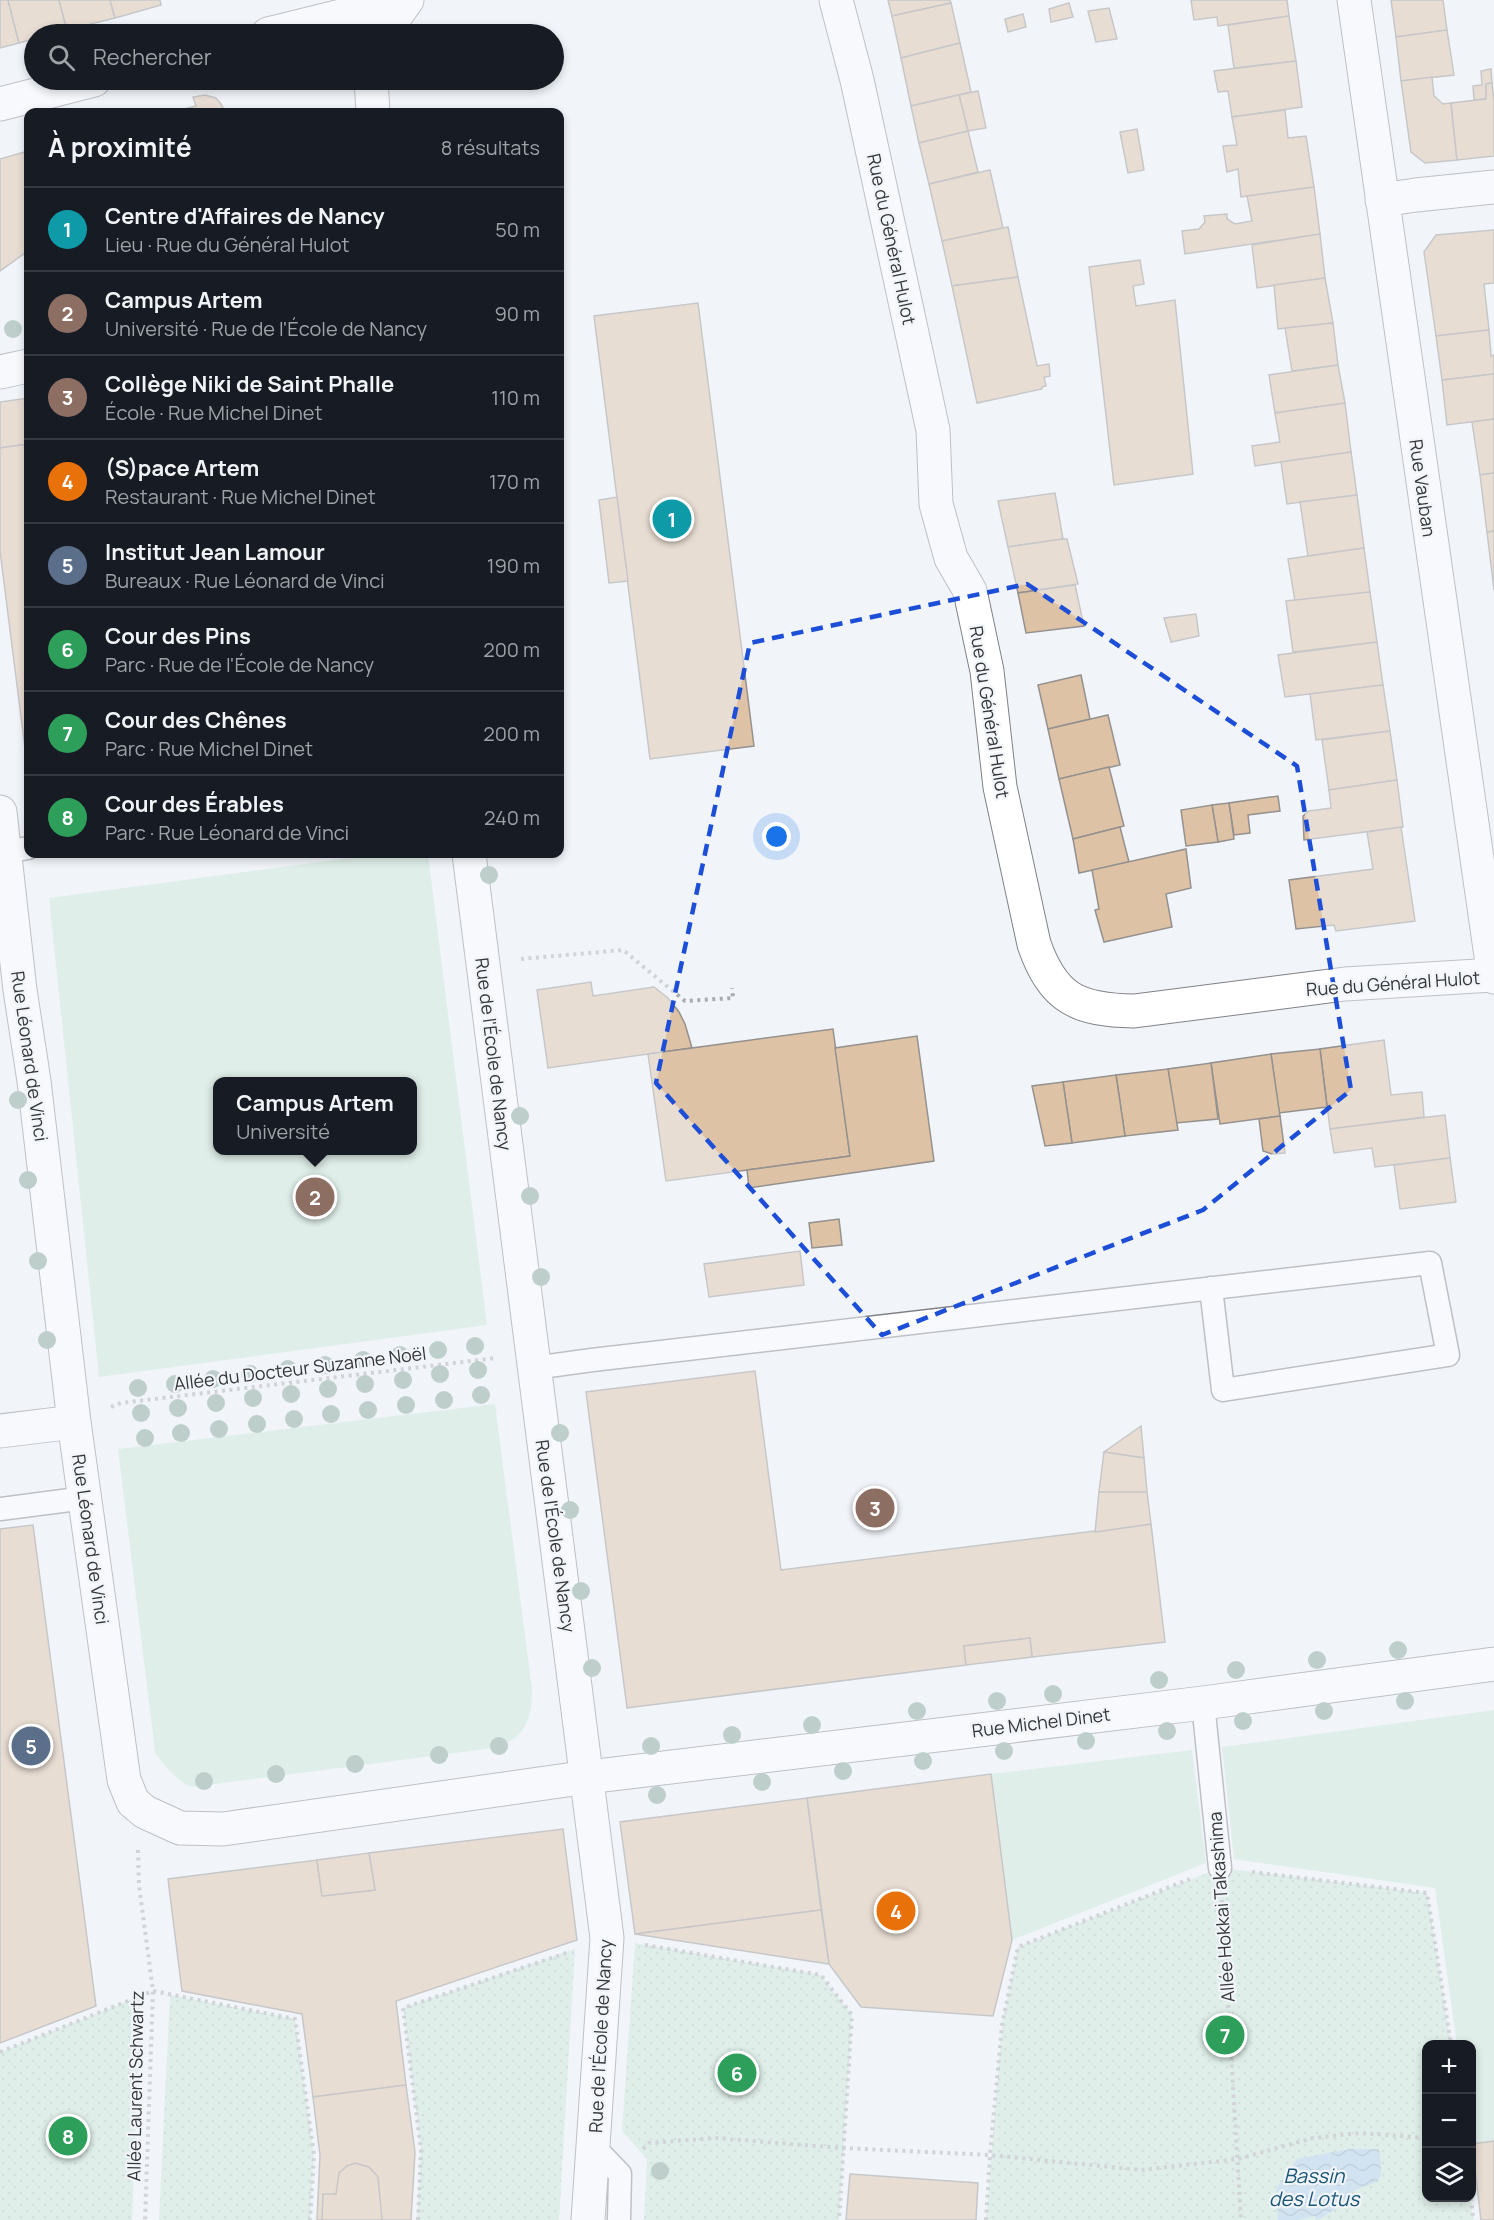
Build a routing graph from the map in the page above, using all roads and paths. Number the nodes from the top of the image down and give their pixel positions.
1 (407, 0) edge
2 (836, 0) edge
3 (1354, 0) edge
4 (307, 24) edge
5 (390, 24) edge
6 (55, 90) edge
7 (372, 90) edge
8 (0, 104) edge
9 (373, 108) edge
10 (1494, 187) edge
11 (1382, 200) junction
12 (24, 367) edge
13 (0, 372) edge
14 (0, 812) edge
15 (17, 850) edge
16 (469, 858) edge
17 (482, 959) junction
18 (1494, 976) edge
19 (732, 988) dead end
20 (10, 990) edge
21 (1211, 1288) junction
22 (533, 1361) junction
23 (74, 1422) junction
24 (0, 1431) edge
25 (85, 1498) junction
26 (0, 1509) edge
27 (1494, 1664) edge
28 (1203, 1703) junction
29 (588, 1778) junction
30 (145, 1812) junction
31 (1220, 1868) junction
32 (607, 1938) junction
33 (153, 1991) junction
34 (1450, 2040) edge
35 (0, 2052) edge
36 (1422, 2138) edge
37 (594, 2147) junction
38 (842, 2148) junction
39 (641, 2151) dead end
40 (990, 2155) junction
41 (1238, 2159) junction
42 (1471, 2202) edge
43 (146, 2220) edge
44 (310, 2220) edge
45 (418, 2220) edge
46 (588, 2220) edge
47 (619, 2220) edge
48 (839, 2220) edge
49 (986, 2220) edge
50 (1241, 2220) edge
51 (1473, 2220) edge

1 - 4 street
1 - 5 street
2 - 18 street, Rue du Général Hulot
3 - 11 street, Rue Vauban
6 - 8 street
7 - 9 street
10 - 11 street
11 - 18 street, Rue Vauban
12 - 13 street
14 - 15 street, Rue Léonard de Vinci
15 - 20 street, Rue Léonard de Vinci
16 - 17 street, Rue de l'École de Nancy
17 - 19 path
17 - 22 street, Rue de l'École de Nancy
20 - 23 street, Rue Léonard de Vinci
21 - 21 lane
21 - 22 lane
22 - 23 path, Allée du Docteur Suzanne Noël
22 - 29 street, Rue de l'École de Nancy
23 - 24 street
23 - 25 street, Rue Léonard de Vinci
25 - 26 lane
25 - 30 street, Rue Léonard de Vinci
27 - 28 street, Rue Michel Dinet
28 - 29 street, Rue Michel Dinet
28 - 31 lane, Allée Hokkai Takashima
29 - 30 street, Rue Léonard de Vinci
29 - 32 street, Rue de l'École de Nancy
30 - 33 path, Allée Laurent Schwartz
31 - 34 path
31 - 40 path
31 - 41 path, Allée Hokkai Takashima
32 - 37 street, Rue de l'École de Nancy
32 - 38 path
32 - 45 path
33 - 35 path
33 - 43 path, Allée Laurent Schwartz
33 - 44 path
36 - 41 path
37 - 46 street, Rue de l'École de Nancy
37 - 47 lane
38 - 39 path
38 - 40 path
38 - 48 path
40 - 41 path
40 - 49 path
41 - 50 path, Allée Hokkai Takashima
42 - 51 path

